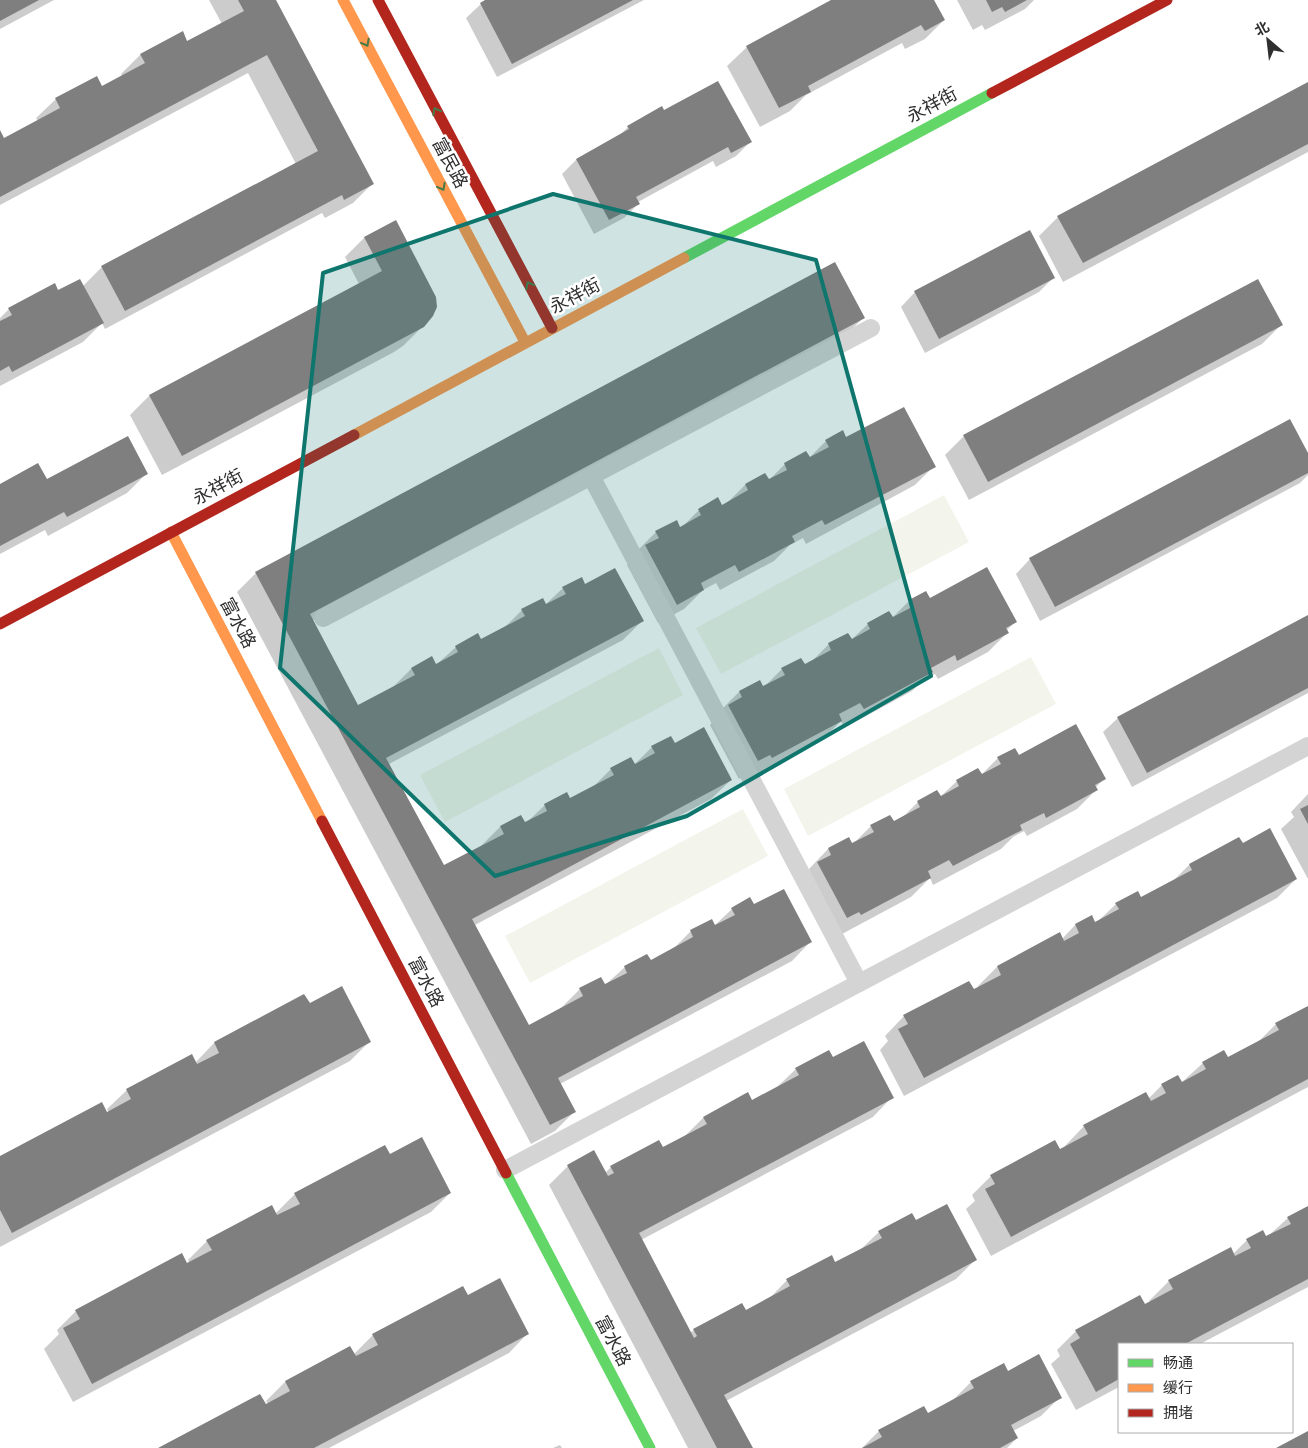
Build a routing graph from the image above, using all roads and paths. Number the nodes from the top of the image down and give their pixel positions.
1 (343, 0) edge
2 (378, 0) edge
3 (1167, 0) edge
4 (552, 328) junction
5 (871, 328) dead end
6 (525, 342) junction
7 (590, 476) junction
8 (171, 532) junction
9 (323, 618) dead end
10 (0, 624) edge
11 (1308, 746) edge
12 (859, 983) junction
13 (505, 1170) junction
14 (650, 1448) edge

1 -> 6 street, 富民路
4 -> 2 street, 富民路
3 - 4 street, 永祥街
4 - 6 street, 永祥街
5 - 7 lane
6 - 8 street, 永祥街
7 - 9 lane
7 - 12 lane
8 - 10 street, 永祥街
8 - 13 street, 富水路
11 - 12 lane
12 - 13 lane
13 - 14 street, 富水路

